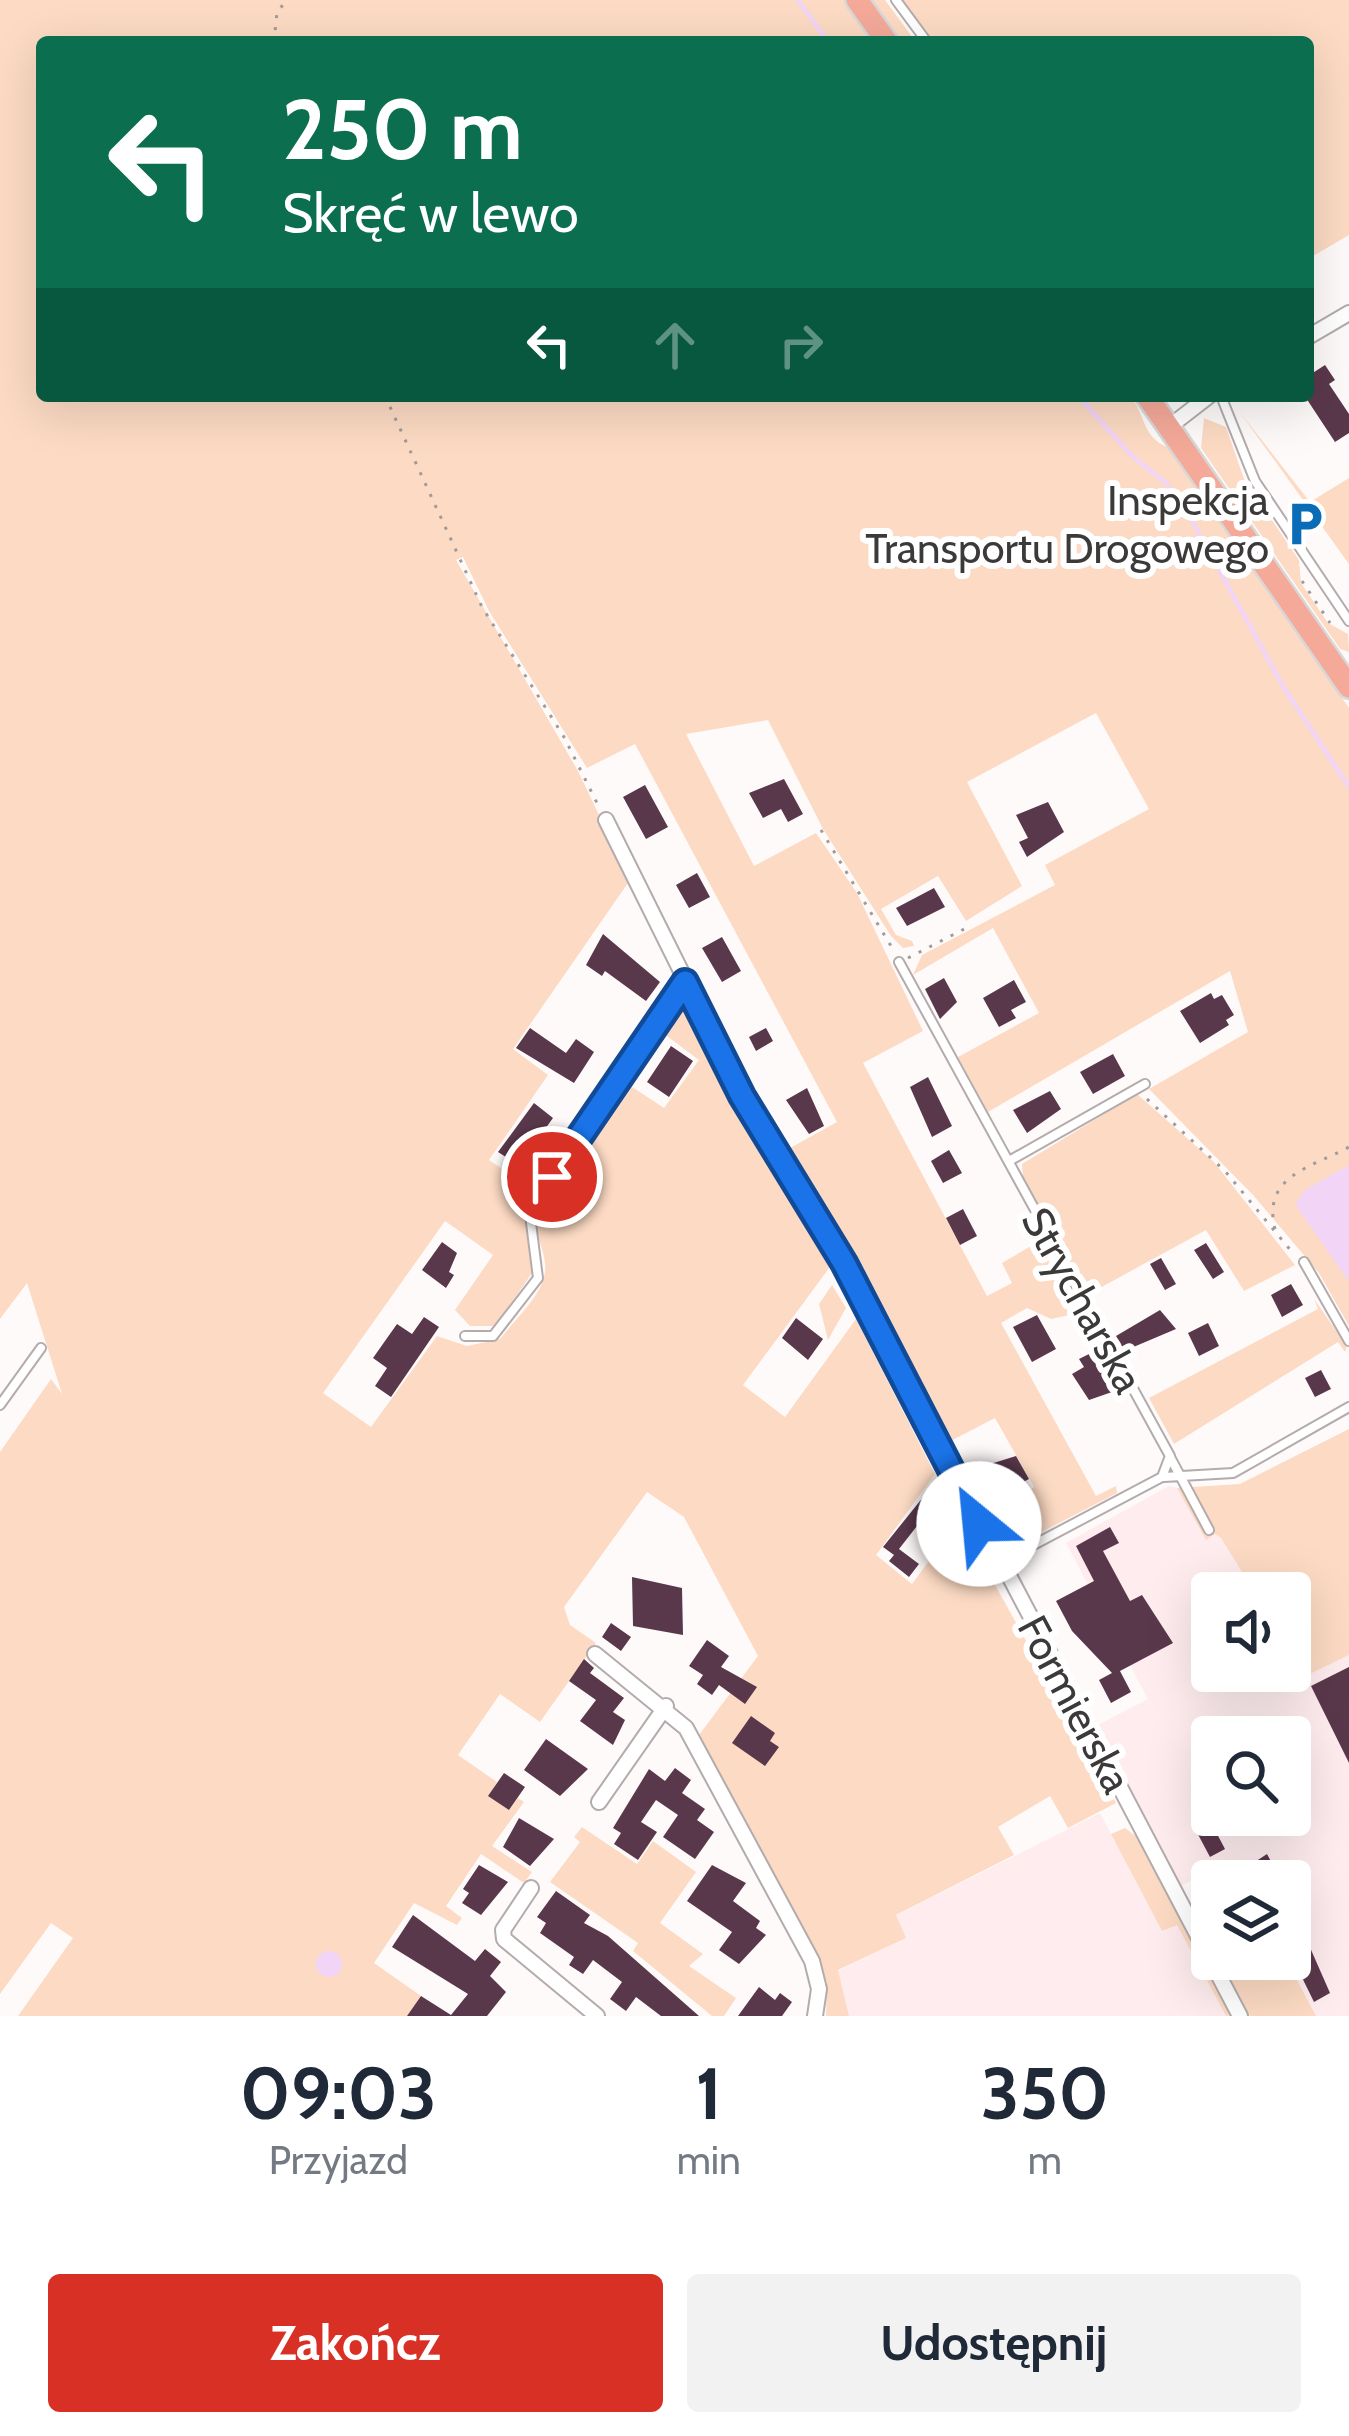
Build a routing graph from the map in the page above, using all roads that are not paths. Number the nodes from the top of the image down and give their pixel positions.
1 (856, 0) edge
2 (896, 0) edge
3 (883, 36) edge
4 (923, 36) edge
5 (1349, 314) edge
6 (1314, 334) edge
7 (1151, 402) edge
8 (1201, 402) edge
9 (1223, 402) edge
10 (1169, 427) junction
11 (1349, 621) edge
12 (1346, 675) edge
13 (606, 820) road end
14 (899, 962) road end
15 (685, 982) junction
16 (1141, 1086) road end
17 (1009, 1160) junction
18 (1304, 1262) road end
19 (465, 1336) dead end
20 (1349, 1341) edge
21 (41, 1348) dead end
22 (0, 1405) edge
23 (1349, 1407) edge
24 (1170, 1456) junction
25 (1180, 1476) junction
26 (1162, 1477) junction
27 (1209, 1530) dead end
28 (1000, 1563) junction
29 (595, 1654) dead end
30 (666, 1706) junction
31 (599, 1802) dead end
32 (531, 1888) dead end
33 (597, 2016) edge
34 (815, 2016) edge
35 (1240, 2016) edge

1 - 3 main road
2 - 4 lane
5 - 6 street
7 - 10 main road
8 - 10 street
9 - 11 lane
10 - 12 main road
13 - 15 street, Formierska
14 - 17 lane, Strycharska
15 - 19 lane
15 - 28 street, Formierska
16 - 17 lane
17 - 24 lane, Strycharska
18 - 20 lane
21 - 22 lane
23 - 25 lane
24 - 25 lane, Strycharska
24 - 26 lane
25 - 26 lane
25 - 27 lane, Strycharska
26 - 28 lane
28 - 35 street, Formierska
29 - 30 street
30 - 31 street
30 - 34 street
32 - 33 street

